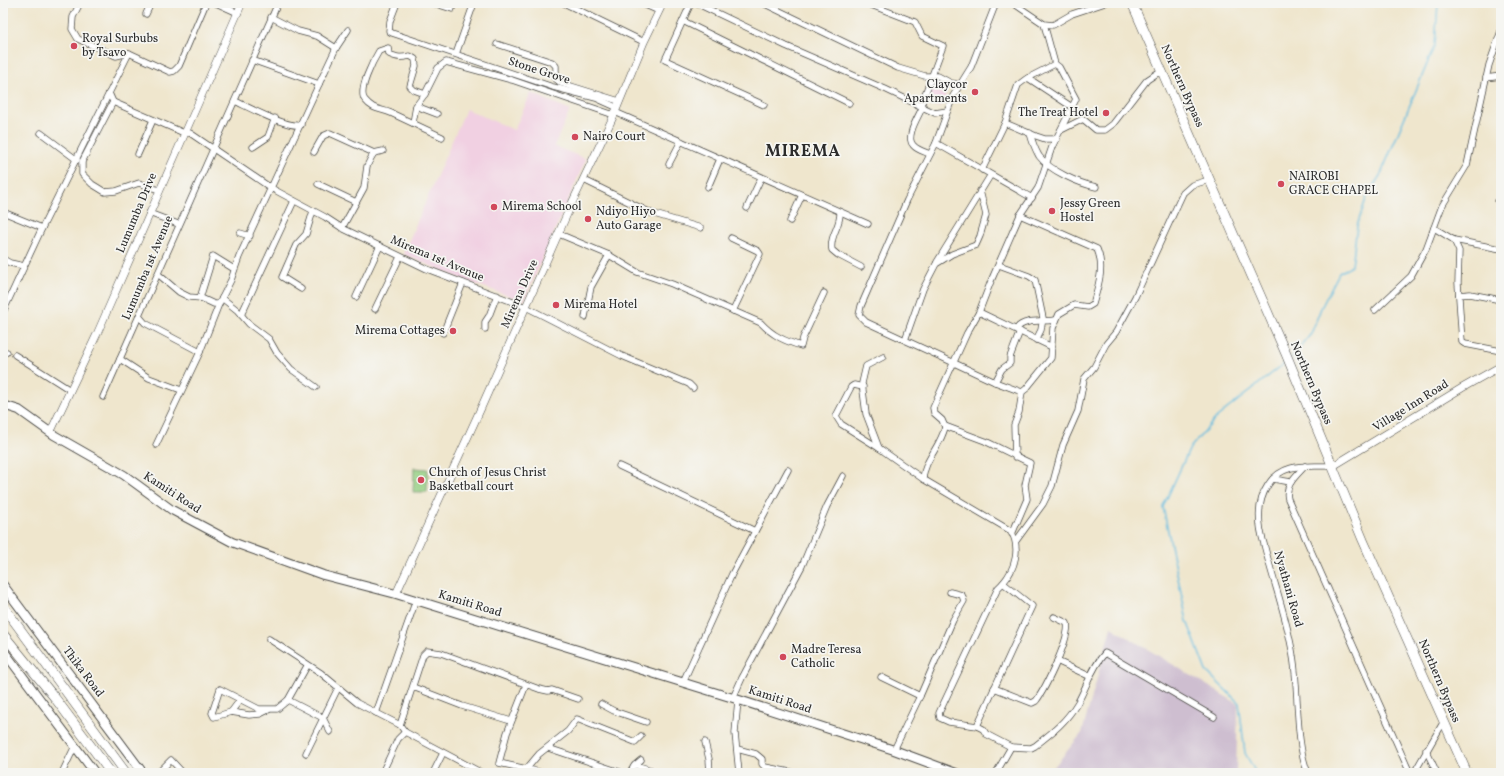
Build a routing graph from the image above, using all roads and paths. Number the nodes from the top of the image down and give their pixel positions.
1 (80, 3) edge
2 (151, 3) edge
3 (206, 3) edge
4 (216, 3) edge
5 (242, 3) edge
6 (278, 3) edge
7 (397, 3) edge
8 (433, 3) edge
9 (474, 3) edge
10 (564, 3) edge
11 (641, 3) edge
12 (663, 3) edge
13 (691, 3) edge
14 (696, 3) edge
15 (763, 3) edge
16 (866, 3) edge
17 (996, 3) edge
18 (1013, 3) edge
19 (1105, 3) edge
20 (1132, 3) edge
21 (1023, 6) edge
22 (452, 9) dead end
23 (658, 11) junction
24 (238, 13) junction
25 (146, 14) dead end
26 (271, 16) junction
27 (683, 21) junction
28 (1044, 24) junction
29 (348, 30) dead end
30 (1501, 31) edge
31 (644, 42) junction
32 (497, 44) dead end
33 (336, 48) junction
34 (129, 53) junction
35 (456, 54) junction
36 (252, 60) junction
37 (1055, 64) junction
38 (1162, 70) junction
39 (931, 75) junction
40 (1501, 76) edge
41 (1028, 78) junction
42 (1486, 78) junction
43 (319, 84) junction
44 (961, 85) junction
45 (109, 93) junction
46 (425, 94) junction
47 (113, 102) junction
48 (235, 102) junction
49 (849, 103) dead end
50 (764, 105) dead end
51 (416, 106) junction
52 (922, 106) junction
53 (1072, 106) junction
54 (616, 109) junction
55 (947, 111) junction
56 (437, 114) dead end
57 (275, 118) junction
58 (154, 120) junction
59 (1005, 123) junction
60 (413, 124) junction
61 (301, 125) junction
62 (1061, 130) junction
63 (184, 132) junction
64 (41, 133) dead end
65 (1030, 133) junction
66 (442, 137) dead end
67 (1057, 139) junction
68 (681, 141) junction
69 (936, 143) junction
70 (214, 147) junction
71 (253, 147) dead end
72 (383, 151) dead end
73 (314, 152) dead end
74 (374, 153) junction
75 (138, 154) dead end
76 (930, 154) junction
77 (720, 159) junction
78 (77, 160) junction
79 (1046, 163) junction
80 (669, 164) dead end
81 (982, 170) junction
82 (990, 176) junction
83 (761, 178) junction
84 (584, 180) junction
85 (1209, 180) junction
86 (318, 184) dead end
87 (708, 187) dead end
88 (1096, 187) dead end
89 (271, 188) junction
90 (159, 190) junction
91 (980, 191) junction
92 (802, 196) junction
93 (1032, 198) junction
94 (294, 201) junction
95 (356, 202) junction
96 (746, 208) dead end
97 (313, 211) junction
98 (3, 212) edge
99 (149, 212) junction
100 (840, 212) junction
101 (1020, 215) junction
102 (790, 221) dead end
103 (178, 224) junction
104 (868, 224) dead end
105 (42, 228) junction
106 (342, 228) junction
107 (701, 228) dead end
108 (1434, 228) junction
109 (240, 233) dead end
110 (558, 234) junction
111 (250, 236) junction
112 (731, 238) dead end
113 (1454, 240) junction
114 (380, 246) junction
115 (1501, 249) edge
116 (609, 255) junction
117 (400, 257) junction
118 (3, 259) edge
119 (936, 264) junction
120 (999, 265) junction
121 (24, 266) junction
122 (861, 267) dead end
123 (234, 269) junction
124 (158, 274) junction
125 (464, 283) junction
126 (301, 289) dead end
127 (824, 293) dead end
128 (497, 295) junction
129 (1459, 295) junction
130 (356, 297) dead end
131 (200, 298) junction
132 (222, 298) junction
133 (1501, 300) edge
134 (219, 304) junction
135 (526, 307) junction
136 (375, 309) dead end
137 (1375, 310) dead end
138 (733, 311) junction
139 (3, 312) edge
140 (979, 312) junction
141 (242, 315) junction
142 (140, 316) junction
143 (586, 318) dead end
144 (1056, 320) junction
145 (1042, 322) junction
146 (485, 329) dead end
147 (1018, 330) junction
148 (443, 333) dead end
149 (905, 340) junction
150 (1036, 340) junction
151 (1052, 347) junction
152 (1501, 351) edge
153 (200, 352) junction
154 (15, 355) dead end
155 (883, 357) dead end
156 (120, 359) junction
157 (954, 362) junction
158 (1501, 366) edge
159 (995, 382) junction
160 (316, 387) dead end
161 (863, 387) junction
162 (692, 388) dead end
163 (70, 390) junction
164 (181, 390) junction
165 (1022, 392) junction
166 (103, 397) dead end
167 (3, 405) edge
168 (945, 426) junction
169 (51, 432) junction
170 (156, 445) dead end
171 (879, 448) junction
172 (1015, 456) junction
173 (619, 466) dead end
174 (1305, 466) junction
175 (1334, 466) junction
176 (788, 470) dead end
177 (843, 476) dead end
178 (923, 479) junction
179 (1273, 479) junction
180 (1291, 482) junction
181 (755, 531) junction
182 (1012, 534) junction
183 (1016, 542) junction
184 (1003, 583) junction
185 (3, 585) edge
186 (950, 592) dead end
187 (396, 594) junction
188 (3, 598) edge
189 (416, 600) junction
190 (3, 606) edge
191 (13, 617) junction
192 (1054, 617) dead end
193 (3, 634) edge
194 (269, 639) dead end
195 (3, 650) edge
196 (1057, 661) junction
197 (307, 666) junction
198 (1089, 676) junction
199 (881, 677) dead end
200 (683, 682) junction
201 (526, 685) junction
202 (413, 687) junction
203 (338, 688) junction
204 (994, 688) junction
205 (920, 696) junction
206 (578, 698) dead end
207 (736, 699) junction
208 (240, 700) junction
209 (288, 700) junction
210 (601, 704) dead end
211 (270, 709) junction
212 (231, 712) junction
213 (376, 713) junction
214 (1214, 717) dead end
215 (323, 718) junction
216 (511, 721) junction
217 (1444, 721) junction
218 (646, 722) dead end
219 (400, 725) junction
220 (977, 726) junction
221 (330, 732) dead end
222 (405, 732) junction
223 (641, 736) dead end
224 (705, 742) dead end
225 (75, 746) junction
226 (1011, 747) junction
227 (548, 748) junction
228 (737, 749) junction
229 (894, 750) junction
230 (1426, 750) junction
231 (306, 753) dead end
232 (443, 753) junction
233 (641, 760) dead end
234 (635, 765) junction
235 (527, 770) edge
236 (479, 772) edge
237 (62, 773) edge
238 (94, 773) edge
239 (111, 773) edge
240 (126, 773) edge
241 (143, 773) edge
242 (158, 773) edge
243 (183, 773) edge
244 (382, 773) edge
245 (433, 773) edge
246 (542, 773) edge
247 (623, 773) edge
248 (630, 773) edge
249 (660, 773) edge
250 (710, 773) edge
251 (739, 773) edge
252 (795, 773) edge
253 (956, 773) edge
254 (996, 773) edge
255 (1308, 773) edge
256 (1410, 773) edge
257 (1414, 773) edge
258 (1437, 773) edge
259 (1467, 773) edge

1 - 34 street
2 - 25 street
3 - 34 street
4 - 24 street
5 - 24 street, Lumumba Drive
6 - 26 street, Lumumba 1st Avenue
7 - 35 street, Stone Grove
8 - 22 street
9 - 35 street
10 - 31 street
11 - 23 street
12 - 23 street, Mirema Drive
13 - 27 street
14 - 52 street
15 - 39 street
16 - 39 street
17 - 44 street
18 - 21 street
19 - 28 street
20 - 38 main road, Northern Bypass
21 - 28 street
23 - 31 street, Mirema Drive
24 - 63 street, Lumumba Drive
26 - 33 street
26 - 36 street, Lumumba 1st Avenue
27 - 49 street
27 - 50 street
28 - 37 street
29 - 33 street
30 - 42 street
31 - 54 street, Mirema Drive
32 - 54 street
33 - 43 street
34 - 45 street
35 - 54 street, Stone Grove
36 - 43 street
36 - 48 street, Lumumba 1st Avenue
37 - 41 street
37 - 53 street
38 - 62 street
38 - 85 main road, Northern Bypass
39 - 44 street
39 - 52 street
40 - 42 street
41 - 53 street
41 - 59 street
42 - 108 street
43 - 61 street
44 - 55 street
45 - 47 street
45 - 78 street
46 - 51 street
46 - 54 street
46 - 60 street
47 - 58 street, Mirema 1st Avenue
47 - 90 street
48 - 57 street
48 - 70 street, Lumumba 1st Avenue
51 - 56 street
51 - 60 street
52 - 55 street
52 - 76 street
53 - 62 street
54 - 68 street
54 - 84 street, Mirema Drive
55 - 69 street
57 - 61 street
57 - 71 street
58 - 63 street, Mirema 1st Avenue
58 - 75 street
59 - 65 street
59 - 81 street
60 - 66 street
61 - 89 street
62 - 67 street
63 - 70 street, Mirema 1st Avenue
63 - 90 street, Lumumba Drive
64 - 78 street
65 - 67 street
65 - 79 street
67 - 79 street
68 - 77 street
68 - 80 street
69 - 76 street
69 - 81 street
70 - 89 street, Mirema 1st Avenue
70 - 103 street, Lumumba 1st Avenue
72 - 74 street
73 - 74 street
74 - 95 street
76 - 149 street
77 - 83 street
77 - 87 street
78 - 105 street
79 - 88 street
79 - 93 street
81 - 82 street
82 - 91 street
82 - 93 street
83 - 92 street
83 - 96 street
84 - 107 street
84 - 110 street, Mirema Drive
85 - 175 main road, Northern Bypass
85 - 183 street
86 - 95 street
89 - 94 street, Mirema 1st Avenue
89 - 111 street
90 - 99 street, Lumumba Drive
91 - 119 street
91 - 119 street
92 - 100 street
92 - 102 street
93 - 101 street
94 - 97 street, Mirema 1st Avenue
94 - 141 street
95 - 106 street
97 - 106 street, Mirema 1st Avenue
97 - 126 street
98 - 105 street
99 - 103 street
99 - 163 street, Lumumba Drive
100 - 104 street
100 - 122 street
101 - 120 street
101 - 144 street
103 - 124 street, Lumumba 1st Avenue
105 - 121 street
106 - 114 street, Mirema 1st Avenue
108 - 113 street
108 - 137 street
109 - 111 street
110 - 116 street
110 - 135 street, Mirema Drive
111 - 123 street
112 - 138 street
113 - 115 street
113 - 129 street
114 - 117 street, Mirema 1st Avenue
114 - 130 street
116 - 138 street
116 - 143 street
117 - 125 street, Mirema 1st Avenue
117 - 136 street
118 - 121 street
119 - 149 street
120 - 140 street
120 - 145 street
121 - 139 street
123 - 131 street
123 - 132 street
124 - 131 street
124 - 142 street, Lumumba 1st Avenue
125 - 128 street, Mirema 1st Avenue
125 - 148 street
127 - 138 street
128 - 135 street, Mirema 1st Avenue
128 - 146 street
129 - 133 street
129 - 152 street
131 - 134 street
132 - 134 street
132 - 141 street
134 - 153 street
135 - 162 street, Mirema 1st Avenue
135 - 187 street, Mirema Drive
140 - 147 street
140 - 157 street
141 - 160 street
142 - 153 street
142 - 156 street, Lumumba 1st Avenue
144 - 145 street
144 - 151 street
145 - 147 street
145 - 150 street
147 - 150 street
147 - 159 street
149 - 157 street
150 - 151 street
151 - 165 street
153 - 164 street
154 - 163 street
155 - 161 street
156 - 164 street
156 - 166 street, Lumumba 1st Avenue
157 - 159 street
157 - 168 street
158 - 175 street, Village Inn Road
159 - 165 street
161 - 171 street
161 - 171 street
163 - 169 street, Lumumba Drive
164 - 170 street
165 - 172 street
167 - 169 main road, Kamiti Road
168 - 172 street
168 - 178 street
169 - 187 main road, Kamiti Road
171 - 178 street
172 - 182 street
173 - 181 street
174 - 175 street, Nyathani Road
174 - 179 street, Nyathani Road
174 - 180 street
175 - 217 main road, Northern Bypass
176 - 181 street
177 - 207 street
178 - 182 street
179 - 180 street
179 - 255 street, Nyathani Road
180 - 256 street
181 - 200 street
182 - 183 street
183 - 184 street
184 - 204 street
184 - 220 street
185 - 241 main road, Thika Road
186 - 205 street
187 - 189 main road, Kamiti Road
188 - 191 main road
189 - 200 main road, Kamiti Road
189 - 213 street
190 - 191 main road, Thika Road
191 - 240 main road, Thika Road
192 - 196 street
193 - 239 main road
194 - 197 street
195 - 225 main road
196 - 198 street
196 - 204 street
197 - 203 street
197 - 209 street
198 - 214 street
198 - 226 street
199 - 205 street
200 - 207 main road, Kamiti Road
201 - 202 street
201 - 206 street
201 - 216 street
202 - 216 street
202 - 219 street
203 - 213 street
203 - 215 street
204 - 220 street
205 - 229 street
207 - 228 street
207 - 229 main road, Kamiti Road
208 - 211 street
208 - 212 street
208 - 212 street
209 - 211 street
209 - 215 street
210 - 218 street
211 - 212 street
213 - 219 street
215 - 221 street
215 - 231 street
216 - 235 street
217 - 230 street
217 - 259 main road, Northern Bypass
219 - 222 street
220 - 226 street
222 - 232 street
222 - 244 street
223 - 227 street
224 - 250 street
225 - 237 street
225 - 238 main road
226 - 254 street
227 - 235 street
227 - 247 street
228 - 251 street
228 - 252 street
229 - 253 main road, Kamiti Road
230 - 257 street
230 - 258 street
232 - 236 street
232 - 245 street
233 - 234 street
234 - 248 street
234 - 249 street
235 - 246 street
242 - 243 street

